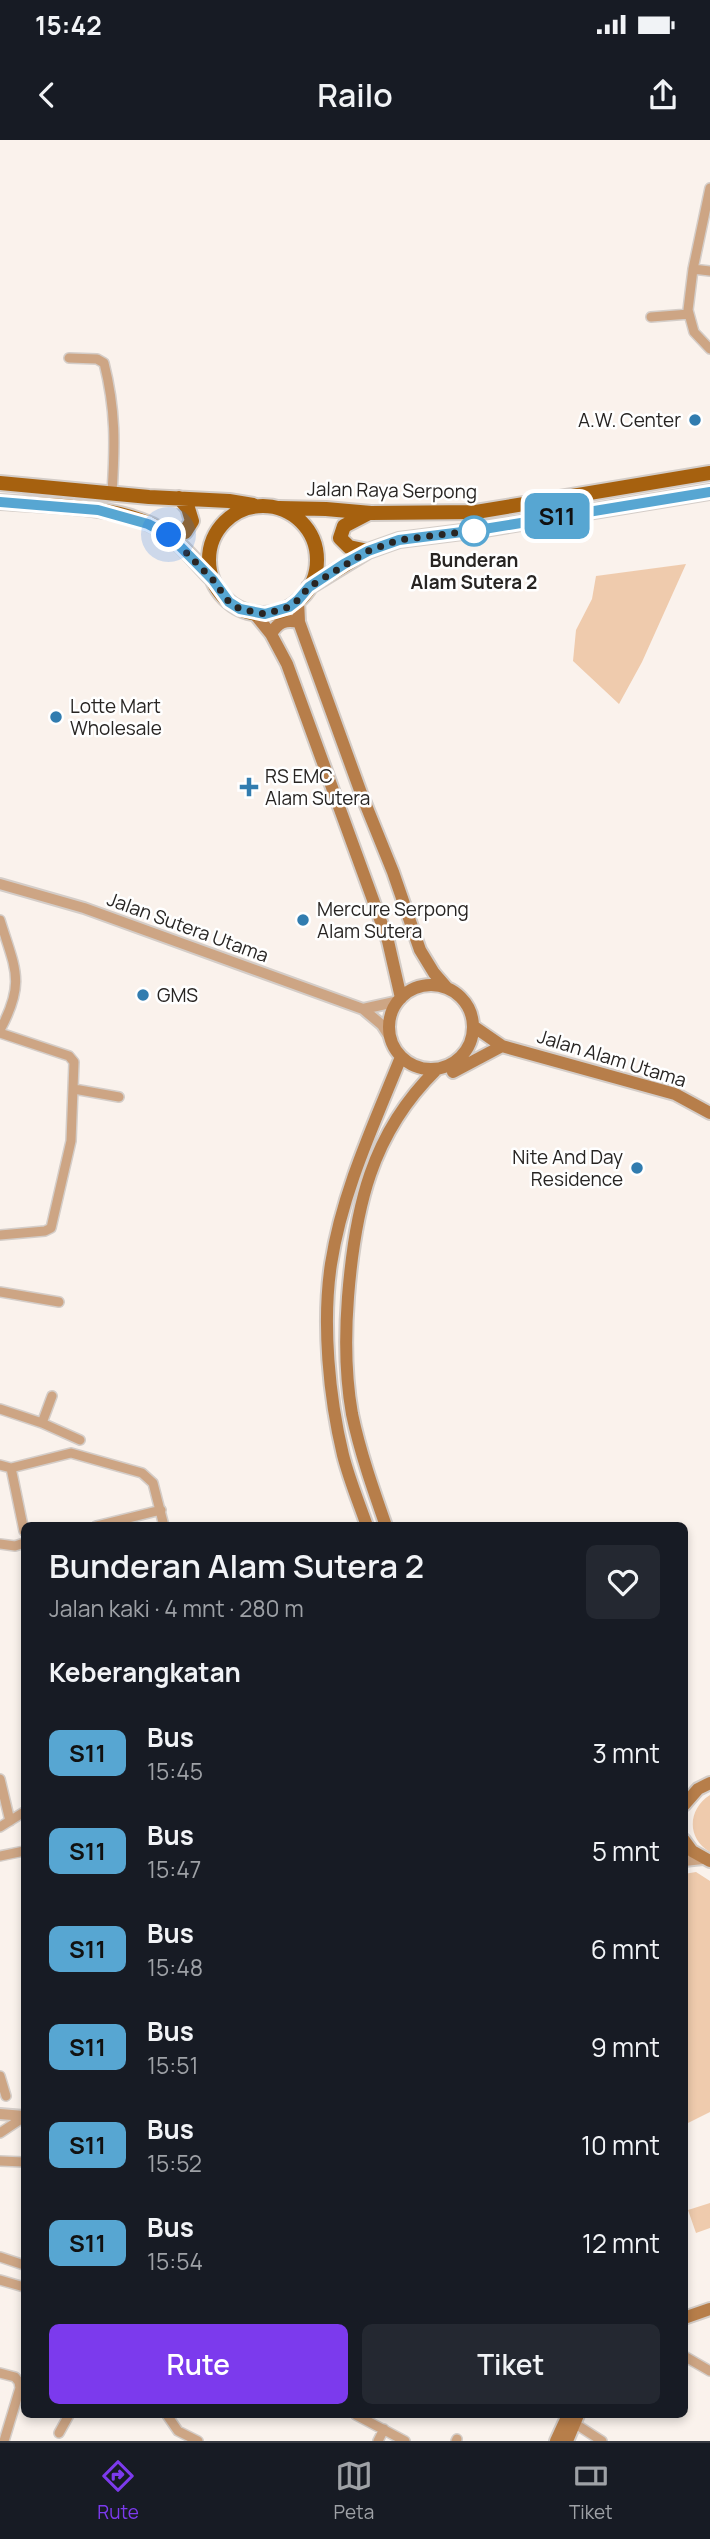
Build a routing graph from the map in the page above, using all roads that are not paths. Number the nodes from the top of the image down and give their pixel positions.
1 (710, 188) edge
2 (693, 269) junction
3 (710, 271) edge
4 (689, 314) junction
5 (651, 317) dead end
6 (710, 349) edge
7 (69, 358) dead end
8 (710, 473) edge
9 (0, 484) edge
10 (710, 492) edge
11 (112, 494) junction
12 (179, 498) junction
13 (0, 502) edge
14 (255, 506) junction
15 (279, 508) junction
16 (368, 513) junction
17 (169, 535) junction
18 (368, 551) junction
19 (213, 580) junction
20 (309, 587) junction
21 (298, 600) junction
22 (254, 613) junction
23 (299, 622) junction
24 (271, 634) junction
25 (0, 884) edge
26 (0, 920) edge
27 (447, 988) junction
28 (400, 999) junction
29 (363, 1009) junction
30 (3, 1018) edge
31 (474, 1026) junction
32 (0, 1032) edge
33 (391, 1039) junction
34 (502, 1046) junction
35 (401, 1057) junction
36 (436, 1070) junction
37 (74, 1089) junction
38 (416, 1089) junction
39 (120, 1097) dead end
40 (710, 1112) edge
41 (0, 1235) edge
42 (0, 1292) edge
43 (59, 1302) dead end
44 (52, 1396) dead end
45 (0, 1409) edge
46 (42, 1423) junction
47 (80, 1440) dead end
48 (0, 1465) edge
49 (12, 1468) junction
50 (161, 1510) junction
51 (22, 1522) edge
52 (112, 1522) edge
53 (163, 1522) edge
54 (366, 1522) edge
55 (385, 1522) edge
56 (0, 1544) edge
57 (21, 1544) edge
58 (0, 1779) edge
59 (688, 1784) edge
60 (709, 1784) edge
61 (688, 1800) edge
62 (21, 1814) edge
63 (10, 1821) junction
64 (0, 1828) edge
65 (688, 1846) edge
66 (21, 1852) edge
67 (0, 1856) edge
68 (707, 1860) edge
69 (688, 1861) edge
70 (0, 2076) edge
71 (6, 2096) dead end
72 (0, 2114) edge
73 (21, 2117) edge
74 (21, 2119) edge
75 (0, 2133) edge
76 (0, 2161) edge
77 (21, 2162) edge
78 (0, 2257) edge
79 (21, 2264) edge
80 (0, 2280) edge
81 (21, 2286) edge
82 (710, 2309) edge
83 (688, 2317) edge
84 (688, 2359) edge
85 (710, 2371) edge
86 (0, 2373) edge
87 (67, 2418) edge
88 (169, 2418) edge
89 (362, 2418) edge
90 (573, 2418) edge
91 (384, 2429) junction
92 (59, 2433) dead end
93 (4, 2441) edge
94 (198, 2441) edge
95 (378, 2441) edge
96 (405, 2441) edge
97 (556, 2441) edge
98 (567, 2441) edge
99 (602, 2441) edge

1 - 2 street
2 - 3 street
2 - 4 street
4 - 5 street
4 - 6 street
7 - 11 street
8 - 16 main road, Jalan Raya Serpong
9 - 11 main road
10 - 18 main road, Jalan Raya Serpong
11 - 12 main road
12 - 14 main road
12 - 17 main road
13 - 17 main road
14 - 15 main road
14 - 19 main road
15 - 16 main road, Jalan Raya Serpong
15 - 20 main road
16 - 18 main road
17 - 19 main road
18 - 20 main road, Jalan Raya Serpong
19 - 22 main road
20 - 21 main road
21 - 22 main road
21 - 23 main road
22 - 24 main road
23 - 24 main road
23 - 27 main road
24 - 28 main road
25 - 29 street, Jalan Sutera Utama
26 - 30 street
27 - 28 main road
27 - 31 main road
28 - 29 street
28 - 33 main road
29 - 33 street, Jalan Sutera Utama
30 - 32 street
31 - 34 main road, Jalan Alam Utama
31 - 36 main road
32 - 37 street
33 - 35 main road
34 - 38 main road
34 - 40 main road, Jalan Alam Utama
35 - 36 main road
35 - 54 main road
36 - 38 main road
37 - 39 street
37 - 41 street
38 - 55 main road
42 - 43 street
44 - 46 street
45 - 46 street
46 - 47 street
48 - 49 street
49 - 50 street
49 - 51 street
50 - 52 street
50 - 53 street
56 - 57 street
58 - 63 street
59 - 60 main road
60 - 61 main road
62 - 63 street
63 - 64 street
65 - 68 main road
66 - 67 street
68 - 69 street
70 - 71 street
72 - 73 street
74 - 75 street
76 - 77 street
78 - 79 street
80 - 81 street
82 - 83 main road
84 - 85 street
86 - 93 street
87 - 92 street
88 - 94 street
89 - 91 street
90 - 97 main road
90 - 98 main road
90 - 99 street
91 - 95 street
91 - 96 street

